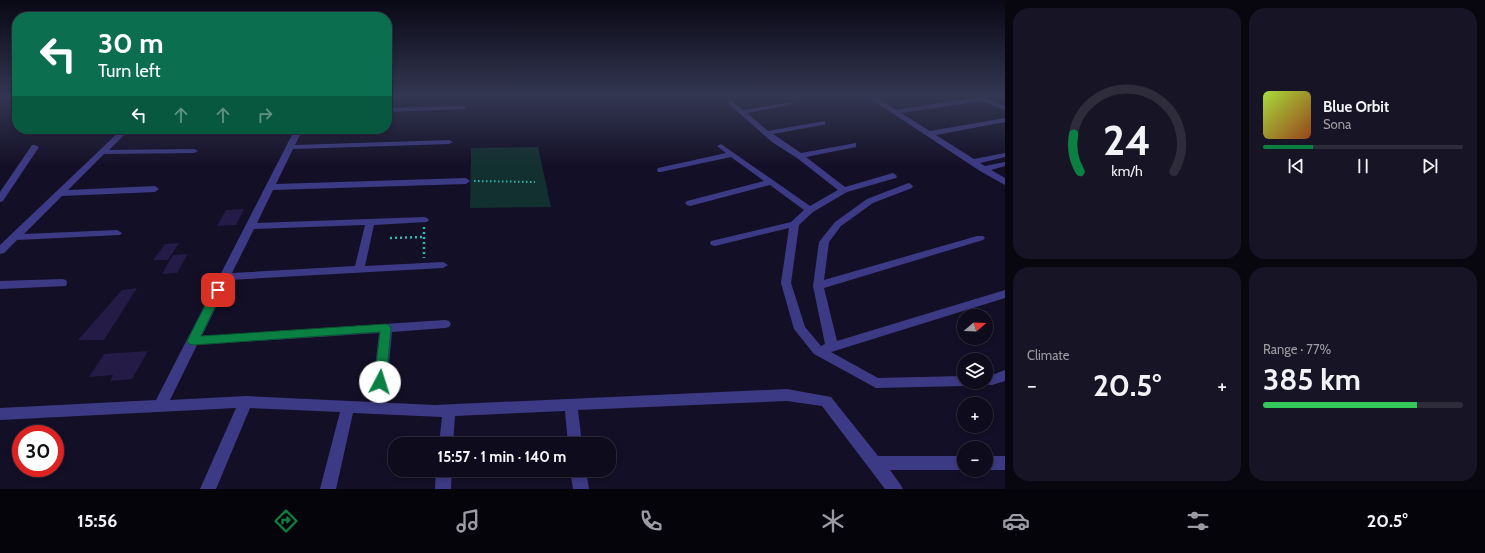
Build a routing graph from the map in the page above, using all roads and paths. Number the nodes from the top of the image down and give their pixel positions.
1 (751, 120) edge
2 (906, 120) edge
3 (1005, 120) edge
4 (822, 123) dead end
5 (766, 133) junction
6 (121, 134) edge
7 (296, 134) edge
8 (929, 134) junction
9 (449, 142) dead end
10 (853, 145) dead end
11 (722, 146) dead end
12 (35, 147) dead end
13 (290, 147) junction
14 (194, 151) dead end
15 (102, 152) junction
16 (732, 154) junction
17 (1005, 155) edge
18 (800, 156) junction
19 (972, 162) junction
20 (1005, 164) edge
21 (984, 169) junction
22 (661, 170) dead end
23 (893, 176) dead end
24 (466, 181) joint
25 (535, 182) dead end
26 (771, 182) junction
27 (1005, 182) edge
28 (908, 186) dead end
29 (270, 187) junction
30 (156, 190) dead end
31 (844, 190) junction
32 (60, 193) junction
33 (0, 199) edge
34 (690, 203) dead end
35 (810, 210) junction
36 (424, 220) joint
37 (370, 222) junction
38 (794, 224) junction
39 (250, 226) junction
40 (117, 233) dead end
41 (424, 236) junction
42 (15, 237) junction
43 (390, 238) dead end
44 (980, 238) dead end
45 (715, 243) dead end
46 (0, 251) edge
47 (442, 265) dead end
48 (424, 266) junction
49 (359, 270) junction
50 (225, 277) junction
51 (62, 283) dead end
52 (0, 285) edge
53 (818, 286) junction
54 (1005, 294) edge
55 (445, 324) dead end
56 (386, 328) junction
57 (193, 341) junction
58 (832, 347) junction
59 (818, 350) junction
60 (1005, 375) edge
61 (993, 380) edge
62 (957, 381) edge
63 (379, 395) dead end
64 (246, 402) junction
65 (161, 405) junction
66 (571, 405) junction
67 (348, 407) junction
68 (449, 410) junction
69 (0, 414) edge
70 (447, 437) edge
71 (574, 437) edge
72 (874, 462) junction
73 (957, 463) edge
74 (993, 463) edge
75 (1005, 463) edge
76 (444, 477) edge
77 (579, 477) edge
78 (208, 489) edge
79 (328, 489) edge
80 (443, 489) edge
81 (581, 489) edge
82 (895, 489) edge

1 - 5 street
2 - 8 street
3 - 8 street
4 - 5 street
5 - 18 street
6 - 15 street
7 - 13 street
8 - 19 street
9 - 13 street
10 - 18 street
11 - 16 street
12 - 33 street
13 - 29 street
14 - 15 street
15 - 32 street
16 - 22 street
16 - 26 street
17 - 19 street
18 - 31 street
19 - 21 street
20 - 21 street
21 - 27 street
23 - 31 street
24 - 25 path
24 - 29 street
26 - 34 street
26 - 35 street
28 - 53 street
29 - 39 street
30 - 32 street
31 - 35 street
32 - 42 street
35 - 38 street
36 - 37 street
36 - 41 path
37 - 39 street
37 - 49 street
38 - 45 street
38 - 59 street
39 - 50 street
40 - 42 street
41 - 43 path
41 - 48 path
42 - 46 street
44 - 53 street
47 - 48 street
48 - 49 street
49 - 50 street
50 - 57 street
51 - 52 street
53 - 58 street
54 - 58 street
55 - 56 street
56 - 57 street
56 - 63 street
57 - 65 street
58 - 59 street
59 - 62 street
60 - 61 street
64 - 65 street
64 - 67 street
64 - 78 street
65 - 69 street
66 - 68 street
66 - 71 street
66 - 72 street
67 - 68 street
67 - 79 street
68 - 70 street
72 - 73 street
72 - 82 street
74 - 75 street
76 - 80 street
77 - 81 street

